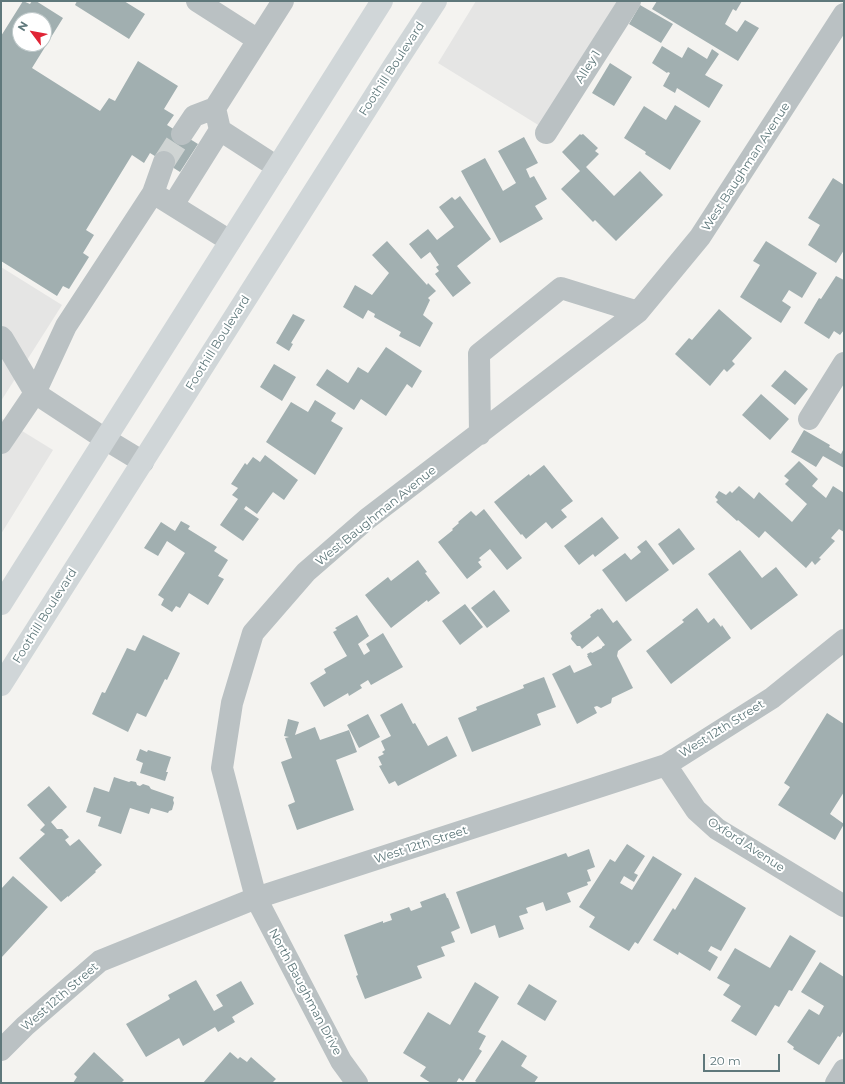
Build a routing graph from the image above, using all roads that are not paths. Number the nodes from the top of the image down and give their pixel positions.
1 (197, 1) edge
2 (283, 1) edge
3 (382, 1) edge
4 (436, 1) edge
5 (630, 1) edge
6 (836, 1) edge
7 (844, 6) edge
8 (844, 14) edge
9 (258, 40) junction
10 (215, 108) junction
11 (220, 130) junction
12 (546, 133) dead end
13 (182, 134) tunnel mouth
14 (164, 162) tunnel mouth
15 (277, 167) junction
16 (153, 193) junction
17 (173, 205) junction
18 (230, 241) junction
19 (638, 312) junction
20 (1, 337) edge
21 (8, 361) edge
22 (844, 363) edge
23 (35, 393) junction
24 (809, 419) dead end
25 (480, 434) junction
26 (105, 439) junction
27 (1, 443) edge
28 (143, 462) junction
29 (1, 604) edge
30 (844, 640) edge
31 (1, 685) edge
32 (666, 765) junction
33 (256, 898) junction
34 (844, 906) edge
35 (1, 1050) edge
36 (844, 1070) edge
37 (357, 1083) edge
38 (836, 1083) edge

1 - 9 street
2 - 9 street
3 - 15 main road
4 - 28 main road, Foothill Boulevard
5 - 12 street, Alley 1
6 - 7 street
8 - 19 street, West Baughman Avenue
9 - 10 street
10 - 11 street
10 - 13 street
11 - 15 street
11 - 17 street
14 - 16 street
15 - 18 main road
16 - 17 street
16 - 23 street
17 - 18 street
18 - 26 main road
19 - 25 street, West Baughman Avenue
19 - 25 street
20 - 21 street
21 - 23 street
22 - 24 street
23 - 26 street
23 - 27 street
25 - 33 street, West Baughman Avenue
26 - 28 street
26 - 29 main road
28 - 31 main road, Foothill Boulevard
30 - 32 street, West 12th Street
32 - 33 street, West 12th Street
32 - 34 street, Oxford Avenue
33 - 35 street, West 12th Street
33 - 37 street, North Baughman Drive
36 - 38 street

